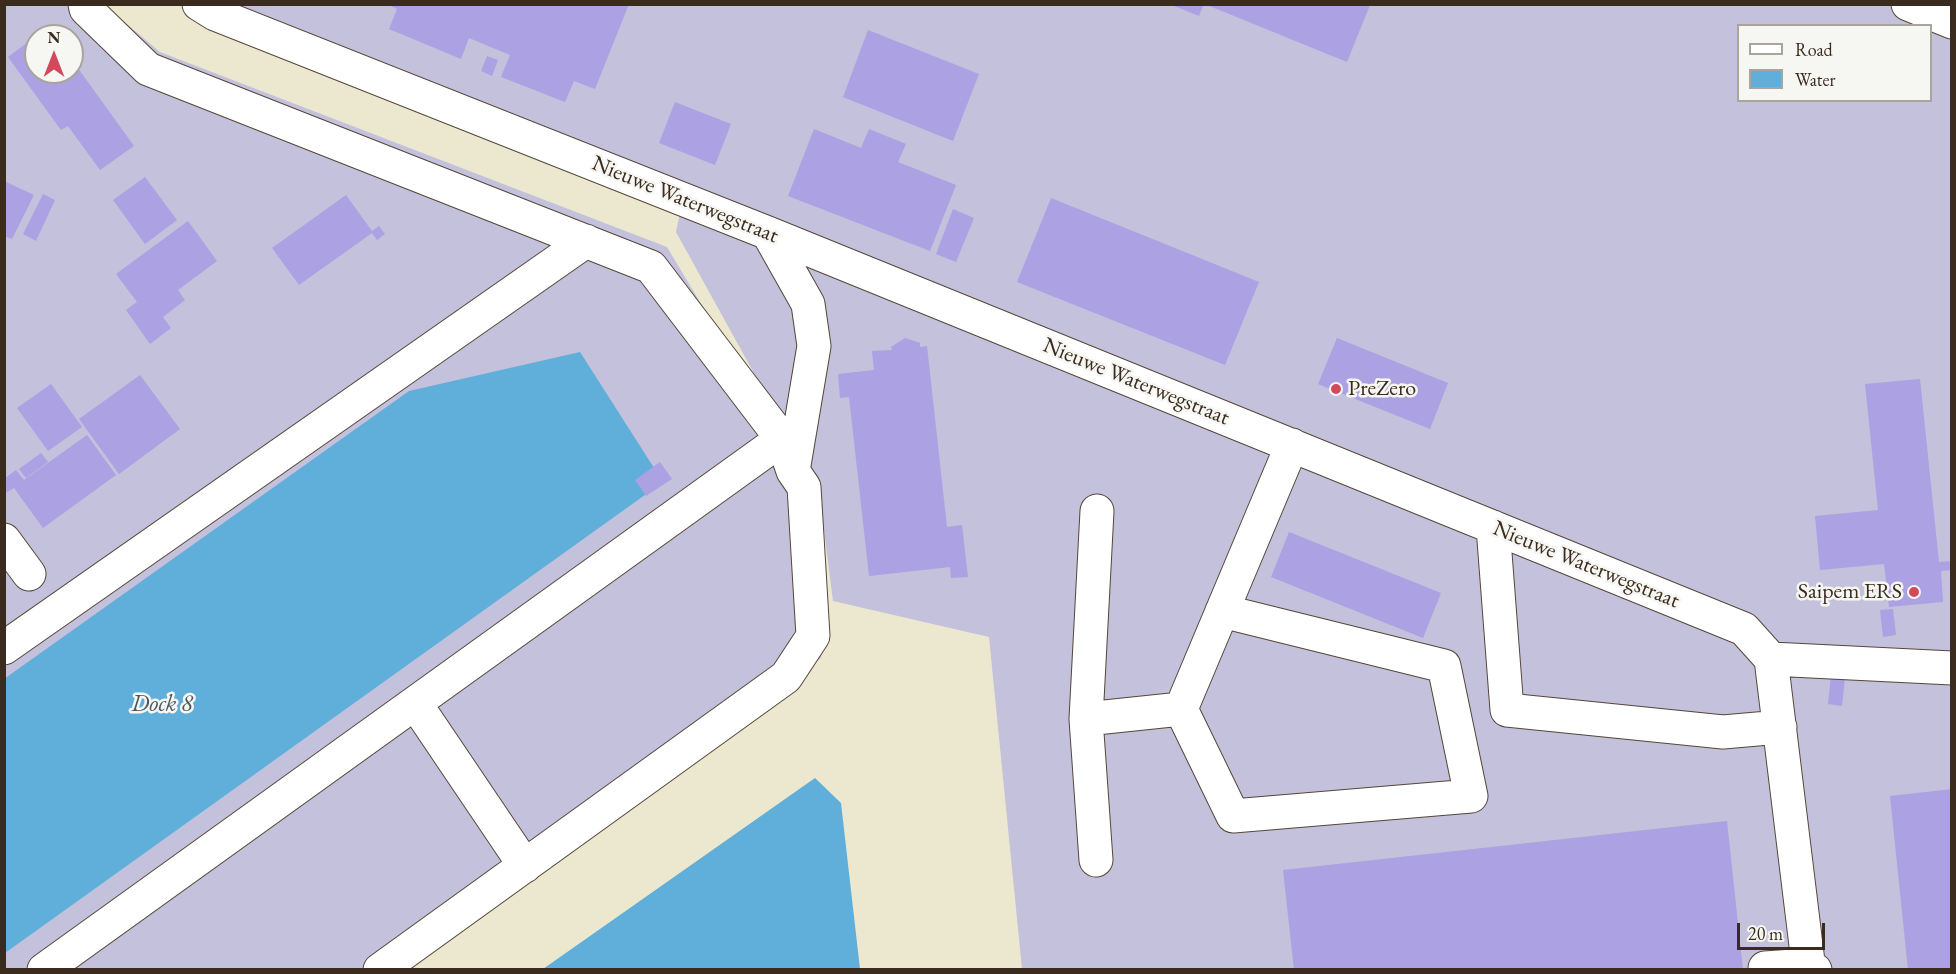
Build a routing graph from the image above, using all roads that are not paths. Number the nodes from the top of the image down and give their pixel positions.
1 (85, 4) edge
2 (199, 4) edge
3 (1908, 4) edge
4 (1952, 22) edge
5 (768, 233) junction
6 (586, 241) junction
7 (782, 439) junction
8 (1292, 445) junction
9 (793, 471) junction
10 (1097, 511) dead end
11 (1493, 527) junction
12 (4, 540) edge
13 (29, 574) dead end
14 (1222, 611) junction
15 (4, 648) edge
16 (1771, 659) junction
17 (1952, 668) edge
18 (415, 703) junction
19 (1181, 709) junction
20 (1086, 719) junction
21 (1780, 727) junction
22 (1096, 860) dead end
23 (525, 866) junction
24 (1765, 968) edge
25 (1811, 968) edge
26 (44, 969) edge
27 (380, 969) edge

1 - 6 street
2 - 5 street, Nieuwe Waterwegstraat
3 - 4 street
5 - 8 street, Nieuwe Waterwegstraat
5 - 9 street
6 - 7 street
6 - 15 street
7 - 9 street
7 - 18 street
8 - 11 street, Nieuwe Waterwegstraat
8 - 14 street
9 - 23 street
10 - 20 street
11 - 16 street, Nieuwe Waterwegstraat
11 - 21 street
12 - 13 street
14 - 19 street
14 - 19 street
16 - 17 street
16 - 21 street
18 - 23 street
18 - 26 street
19 - 20 street
20 - 22 street
21 - 25 street
23 - 27 street
24 - 25 street

